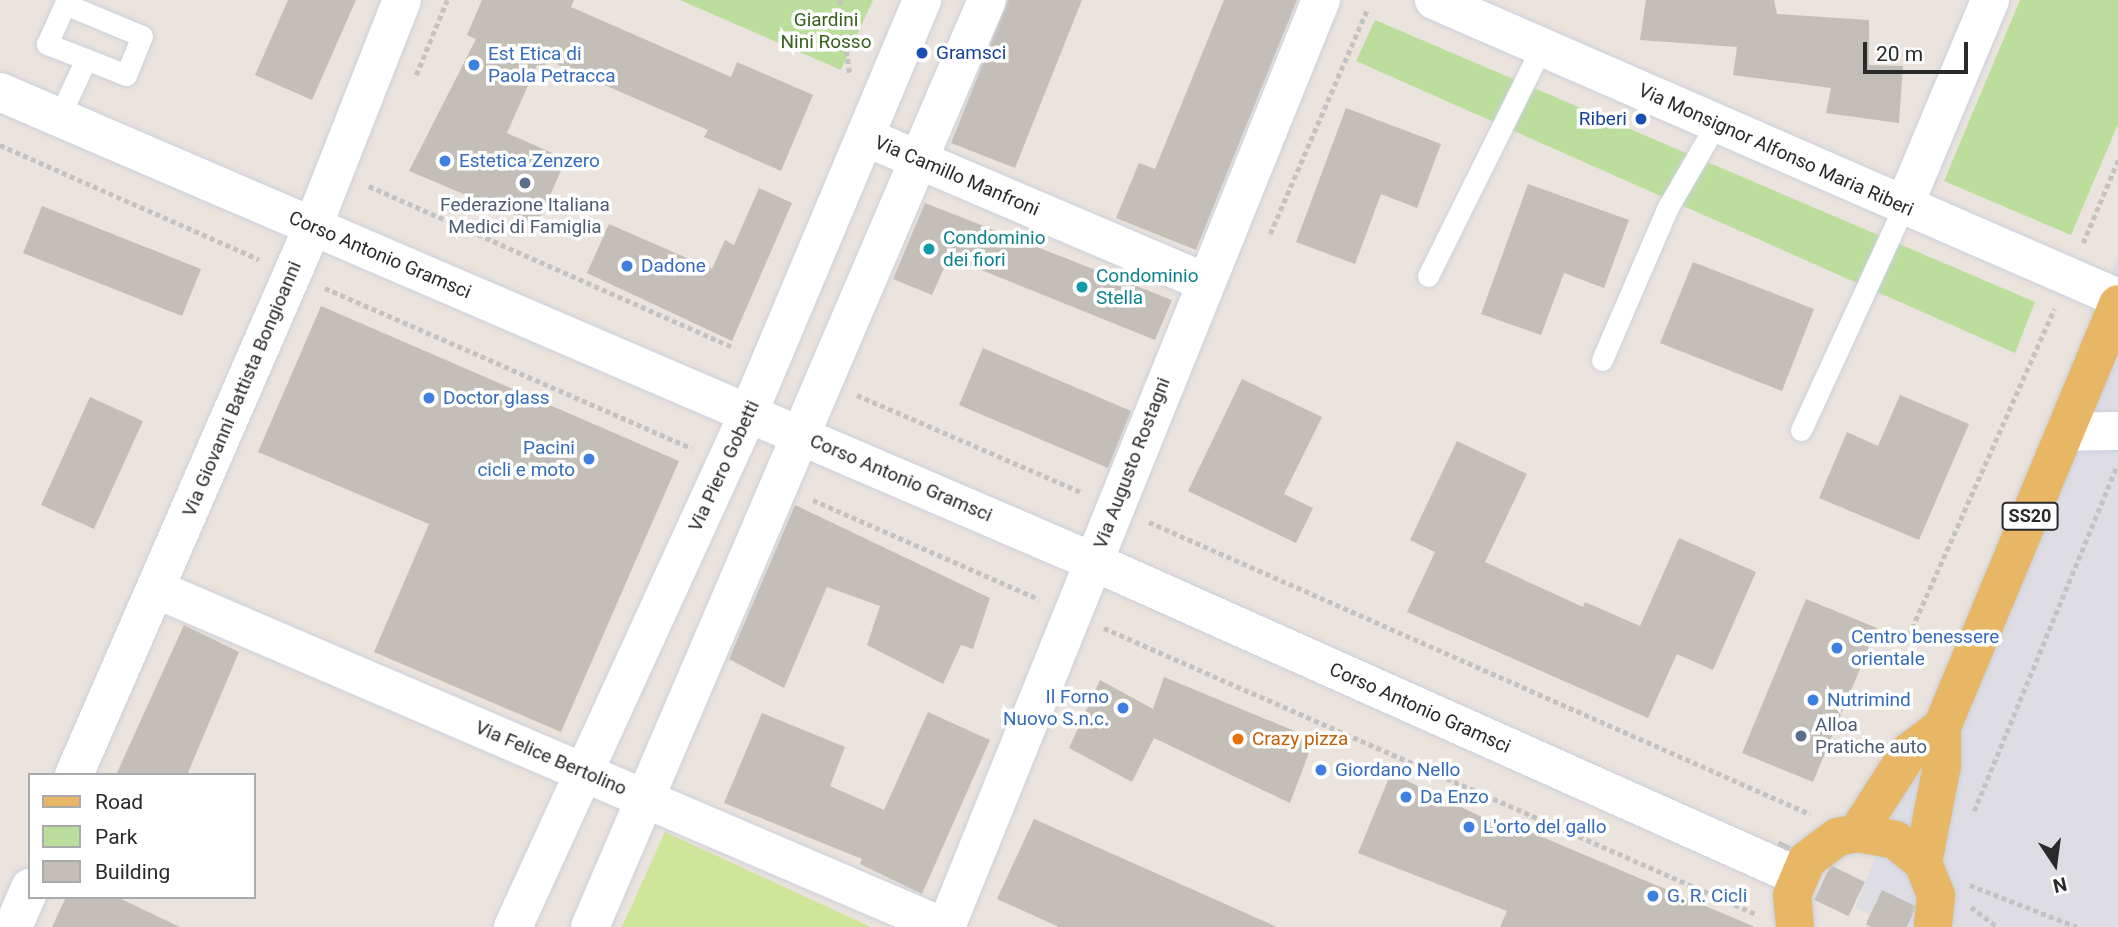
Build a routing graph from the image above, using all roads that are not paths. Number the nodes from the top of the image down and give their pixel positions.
1 (402, 0) edge
2 (922, 0) edge
3 (987, 0) edge
4 (1321, 0) edge
5 (1434, 0) edge
6 (1984, 2) edge
7 (1541, 48) junction
8 (86, 60) dead end
9 (0, 92) edge
10 (59, 117) junction
11 (1716, 124) junction
12 (865, 137) junction
13 (916, 159) junction
14 (1904, 206) junction
15 (313, 226) junction
16 (1428, 276) dead end
17 (1203, 281) junction
18 (2118, 299) edge
19 (2118, 304) edge
20 (1602, 360) dead end
21 (750, 412) junction
22 (1801, 430) dead end
23 (2065, 432) junction
24 (2118, 432) edge
25 (800, 435) junction
26 (1094, 562) junction
27 (158, 590) junction
28 (1942, 727) junction
29 (580, 771) junction
30 (75, 773) edge
31 (646, 799) junction
32 (1857, 833) junction
33 (1939, 871) junction
34 (1797, 876) junction
35 (1777, 924) edge
36 (513, 927) edge
37 (590, 927) edge
38 (945, 927) edge
39 (1933, 927) edge

1 - 15 street, Via Giovanni Battista Bongioanni
2 - 12 street, Via Piero Gobetti
3 - 13 street
4 - 17 street, Via Augusto Rostagni
5 - 7 street, Via Monsignor Alfonso Maria Riberi
6 - 14 street
7 - 11 street, Via Monsignor Alfonso Maria Riberi
7 - 16 lane
8 - 10 lane
9 - 10 street, Corso Antonio Gramsci
10 - 15 street, Corso Antonio Gramsci
11 - 14 street, Via Monsignor Alfonso Maria Riberi
11 - 20 lane
12 - 13 street, Via Camillo Manfroni
12 - 21 street, Via Piero Gobetti
13 - 17 street, Via Camillo Manfroni
13 - 25 street
14 - 18 street, Via Monsignor Alfonso Maria Riberi
14 - 22 lane
15 - 21 street, Corso Antonio Gramsci
15 - 27 street, Via Giovanni Battista Bongioanni
17 - 26 street, Via Augusto Rostagni
19 - 23 main road, SS20
21 - 25 street, Corso Antonio Gramsci
21 - 29 street, Via Piero Gobetti
23 - 24 street
23 - 28 main road, SS20
25 - 26 street, Corso Antonio Gramsci
25 - 31 street
26 - 34 street, Corso Antonio Gramsci
26 - 38 street, Via Augusto Rostagni
27 - 29 street, Via Felice Bertolino
27 - 30 street, Via Giovanni Battista Bongioanni
28 - 32 main road
28 - 33 main road, SS20
29 - 31 street, Via Felice Bertolino
29 - 36 street, Via Piero Gobetti
31 - 37 street
31 - 38 street, Via Felice Bertolino
32 - 33 main road
32 - 34 main road
33 - 39 main road
34 - 35 main road

